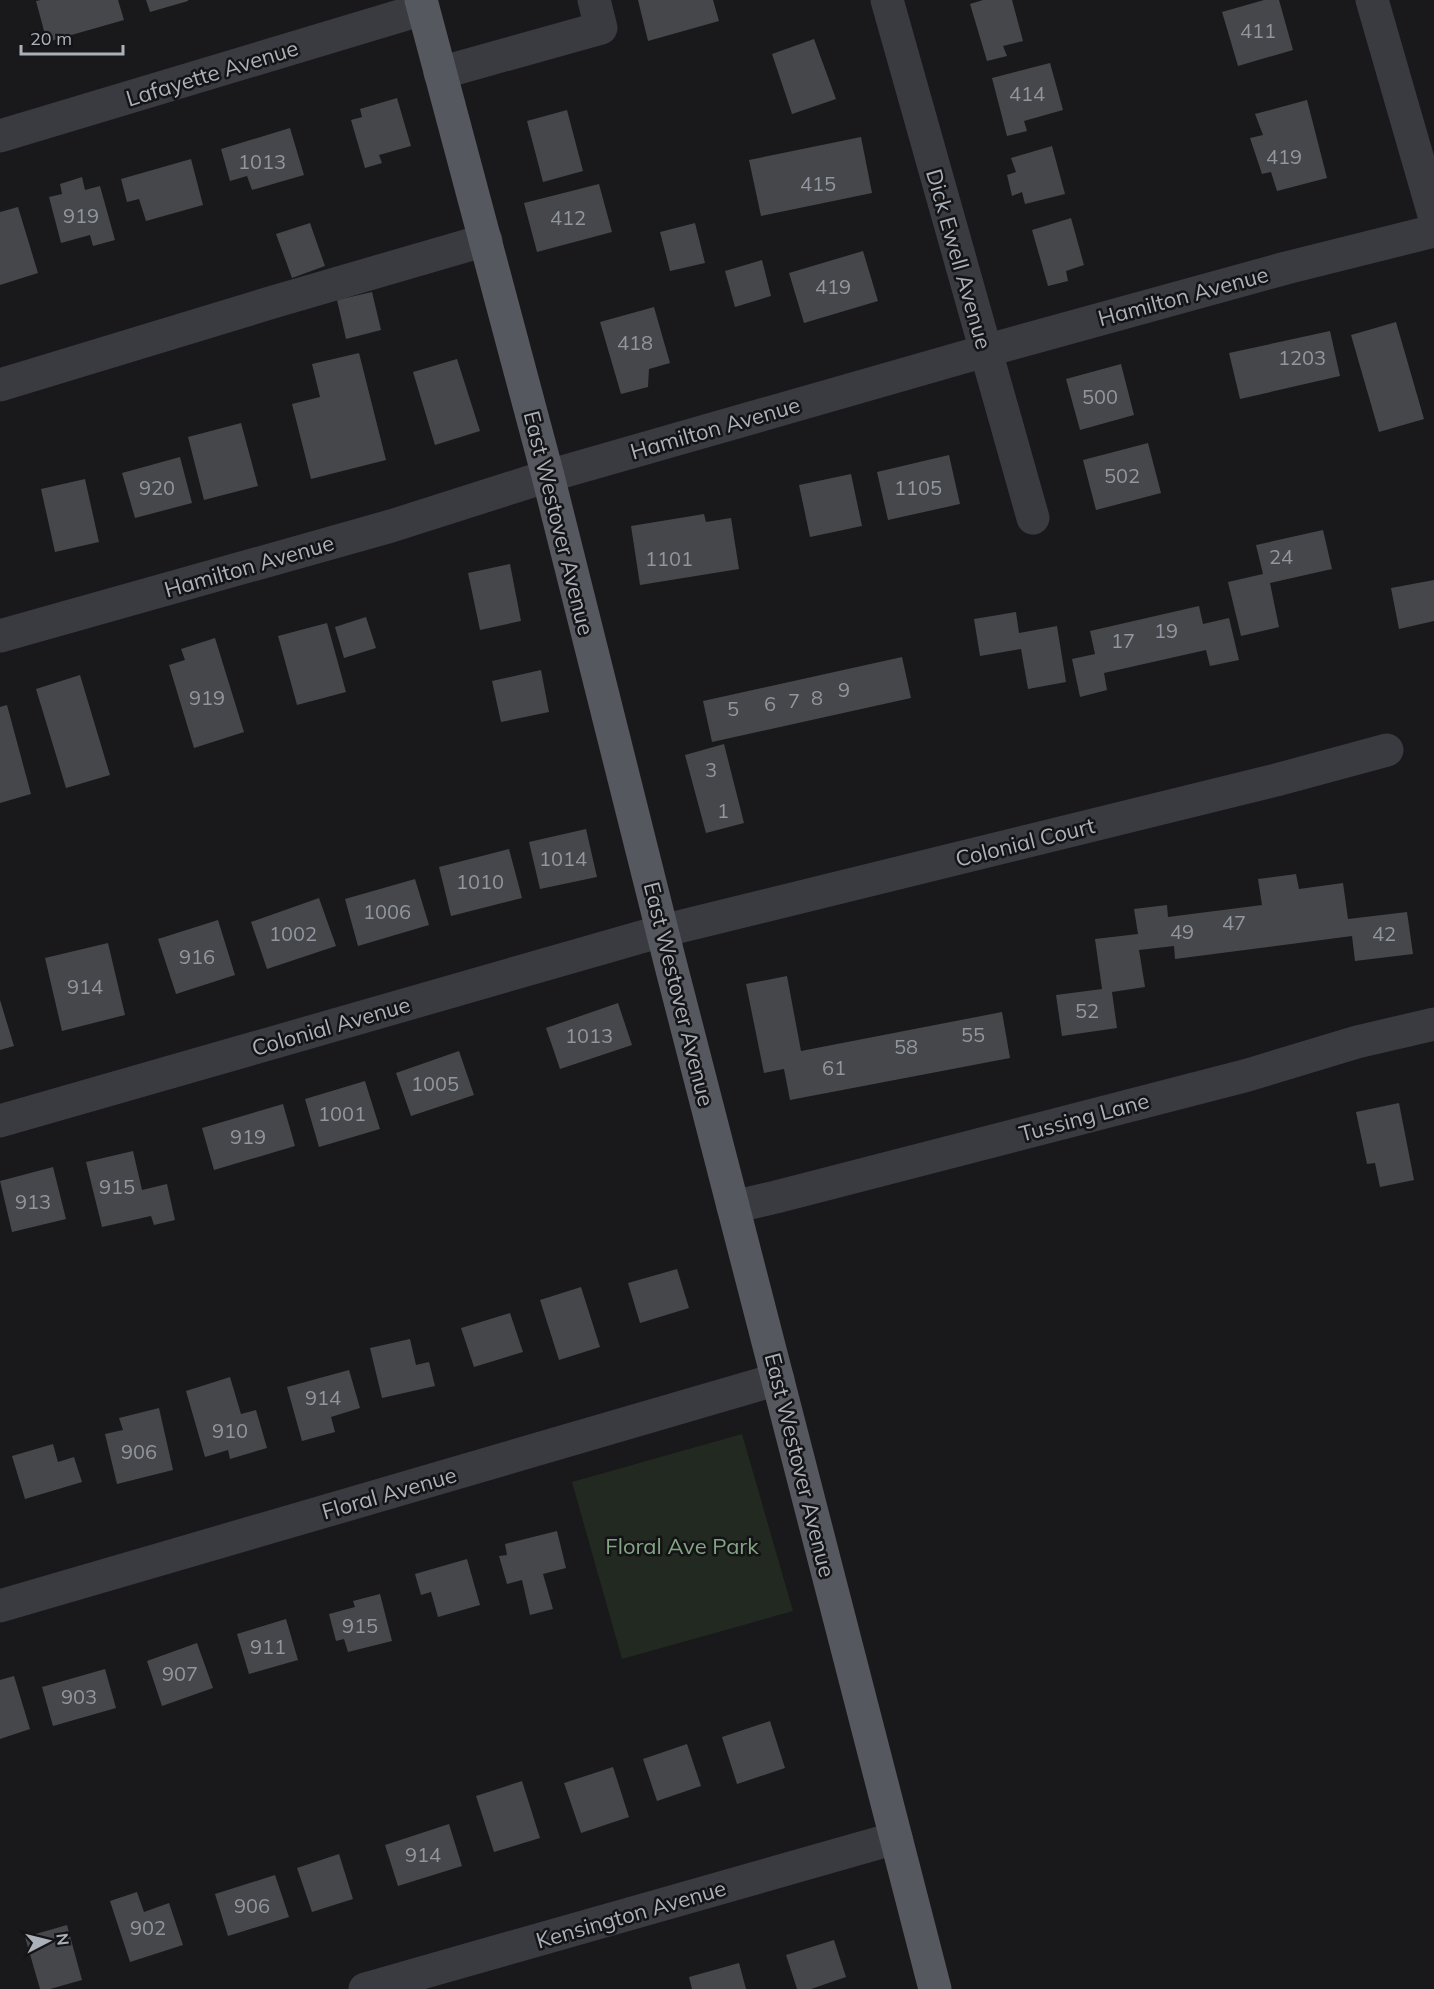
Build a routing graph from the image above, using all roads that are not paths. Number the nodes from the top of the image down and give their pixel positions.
1 (594, 0) edge
2 (887, 0) edge
3 (1372, 0) edge
4 (422, 4) edge
5 (440, 73) junction
6 (0, 134) edge
7 (1434, 215) edge
8 (1434, 231) edge
9 (486, 240) junction
10 (985, 351) junction
11 (0, 385) edge
12 (548, 476) junction
13 (1033, 518) dead end
14 (0, 636) edge
15 (1387, 750) dead end
16 (662, 931) junction
17 (1434, 1024) edge
18 (0, 1121) edge
19 (733, 1207) junction
20 (778, 1379) junction
21 (0, 1606) edge
22 (896, 1838) junction
23 (366, 1989) edge
24 (934, 1989) edge

1 - 5 street
2 - 10 street, Dick Ewell Avenue
3 - 7 street
4 - 5 main road, East Westover Avenue
4 - 6 street, Lafayette Avenue
5 - 9 main road, East Westover Avenue
8 - 10 street, Hamilton Avenue
9 - 11 street
9 - 12 main road, East Westover Avenue
10 - 12 street, Hamilton Avenue
10 - 13 street, Dick Ewell Avenue
12 - 14 street, Hamilton Avenue
12 - 16 main road, East Westover Avenue
15 - 16 street, Colonial Court
16 - 18 street, Colonial Avenue
16 - 19 main road, East Westover Avenue
17 - 19 street, Tussing Lane
19 - 20 main road, East Westover Avenue
20 - 21 street, Floral Avenue
20 - 22 main road, East Westover Avenue
22 - 23 street, Kensington Avenue
22 - 24 main road, East Westover Avenue

